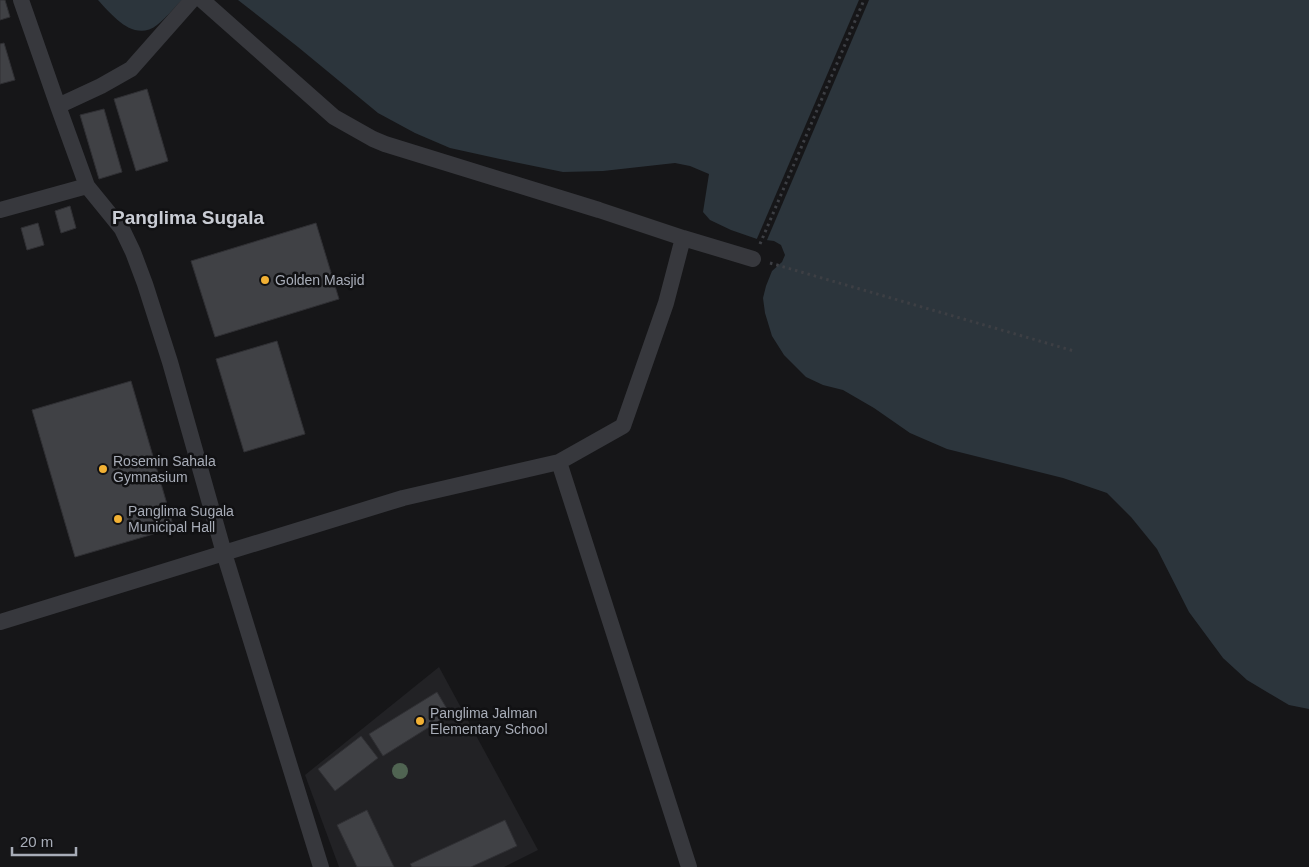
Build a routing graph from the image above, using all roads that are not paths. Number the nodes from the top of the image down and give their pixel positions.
1 (21, 0) edge
2 (192, 0) edge
3 (202, 0) edge
4 (58, 106) junction
5 (87, 186) junction
6 (0, 210) edge
7 (683, 238) junction
8 (753, 259) road end
9 (559, 462) junction
10 (224, 553) junction
11 (0, 622) edge
12 (320, 867) edge
13 (689, 867) edge

1 - 4 street
2 - 4 street
3 - 7 street
4 - 5 street
5 - 6 street
5 - 10 street
7 - 8 street
7 - 9 street
9 - 10 street
9 - 13 street
10 - 11 street
10 - 12 street

